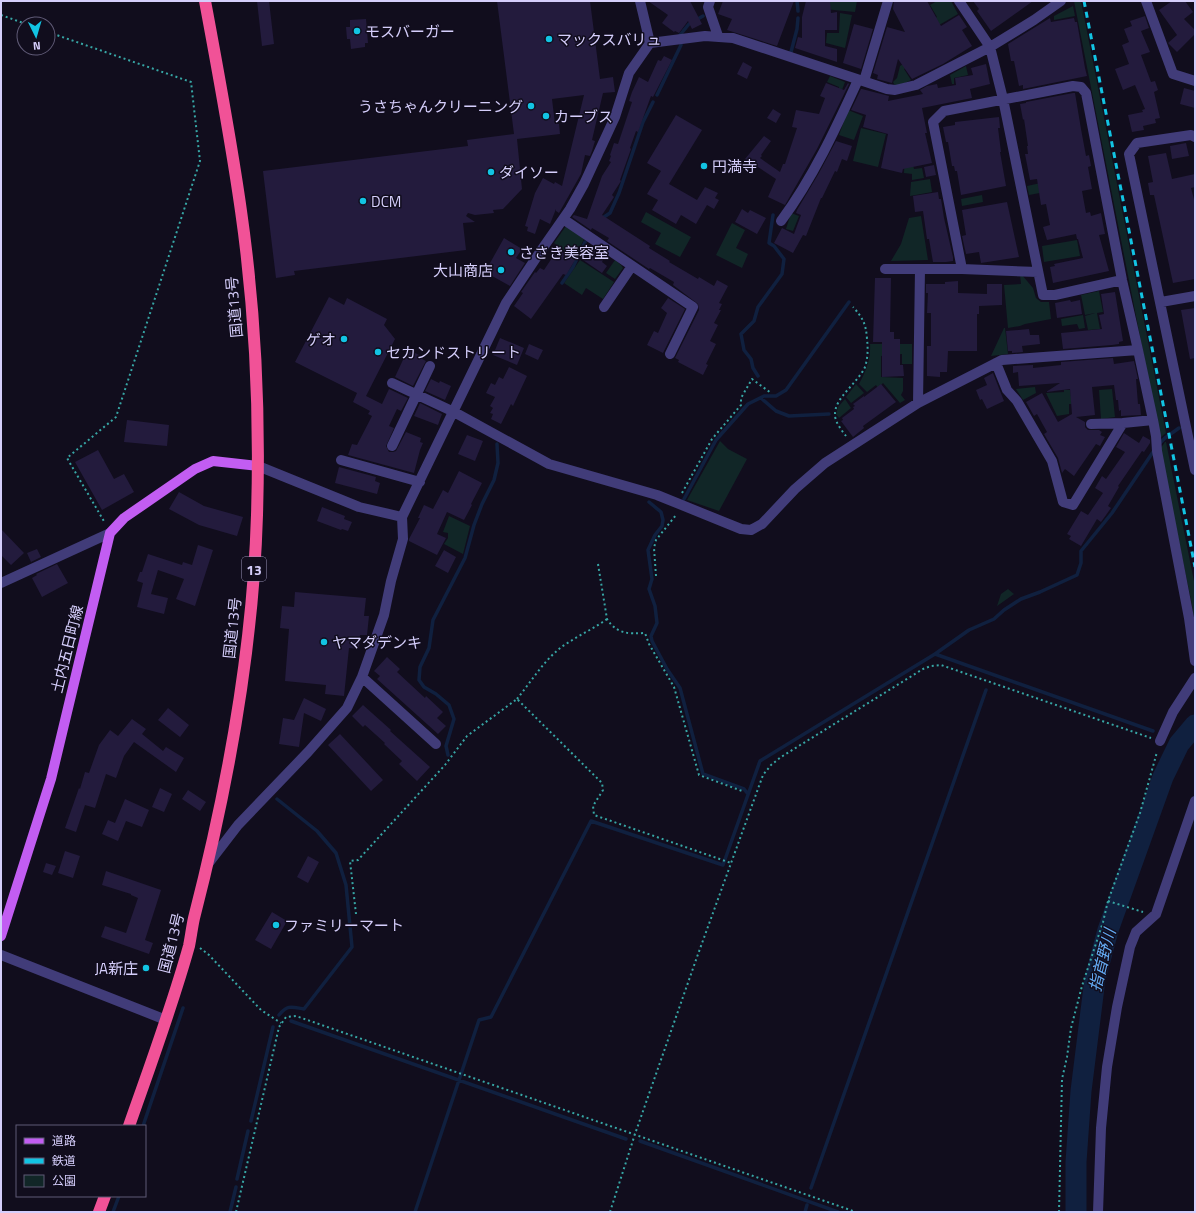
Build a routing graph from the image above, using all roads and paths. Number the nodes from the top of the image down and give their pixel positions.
1 (205, 1) edge
2 (640, 1) edge
3 (710, 1) edge
4 (888, 1) edge
5 (959, 1) edge
6 (1146, 1) edge
7 (1057, 2) edge
8 (1, 15) edge
9 (16, 20) edge
10 (56, 35) edge
11 (718, 36) junction
12 (650, 43) junction
13 (990, 47) junction
14 (861, 80) junction
15 (1195, 81) edge
16 (1003, 100) junction
17 (1195, 137) edge
18 (563, 219) junction
19 (781, 221) dead end
20 (632, 266) junction
21 (885, 269) dead end
22 (920, 269) junction
23 (962, 269) junction
24 (1038, 272) junction
25 (1122, 280) junction
26 (1195, 296) edge
27 (1161, 302) junction
28 (604, 307) dead end
29 (853, 307) dead end
30 (1138, 350) junction
31 (670, 354) dead end
32 (996, 363) junction
33 (430, 366) dead end
34 (392, 383) dead end
35 (771, 393) dead end
36 (417, 395) junction
37 (918, 403) junction
38 (454, 412) junction
39 (1153, 420) junction
40 (1123, 423) junction
41 (1091, 424) dead end
42 (853, 445) junction
43 (392, 446) dead end
44 (341, 460) dead end
45 (258, 466) junction
46 (1195, 470) edge
47 (420, 482) junction
48 (679, 504) junction
49 (402, 517) junction
50 (110, 533) junction
51 (598, 564) dead end
52 (656, 576) dead end
53 (1, 583) edge
54 (607, 620) junction
55 (1195, 661) edge
56 (362, 677) junction
57 (1195, 678) edge
58 (517, 699) junction
59 (1160, 741) junction
60 (436, 744) dead end
61 (742, 792) dead end
62 (1195, 801) edge
63 (730, 863) junction
64 (208, 864) junction
65 (1108, 901) junction
66 (1146, 913) dead end
67 (356, 914) dead end
68 (1, 936) edge
69 (189, 943) junction
70 (1, 955) edge
71 (166, 1020) junction
72 (281, 1023) junction
73 (129, 1125) edge
74 (635, 1134) junction
75 (105, 1197) edge
76 (99, 1212) edge
77 (236, 1212) edge
78 (610, 1212) edge
79 (856, 1212) edge
80 (1060, 1212) edge
81 (1098, 1212) edge

1 - 45 highway, 国道13号 / 13
2 - 12 street
3 - 11 street
4 - 14 street
5 - 13 street
6 - 15 street
7 - 13 street
8 - 9 path
10 - 50 path
11 - 12 street
11 - 14 street
12 - 18 street
13 - 14 street
13 - 16 street
14 - 19 street
16 - 23 street
16 - 24 street
16 - 25 street
17 - 27 street
18 - 20 street
18 - 38 street
20 - 28 street
20 - 31 street
21 - 22 street
22 - 23 street
22 - 37 street
23 - 24 street
24 - 25 street
25 - 30 street
26 - 27 street
27 - 46 street
29 - 42 path
30 - 32 street
30 - 39 street
32 - 37 street
32 - 40 street
33 - 36 street
34 - 36 street
35 - 48 path
36 - 38 street
36 - 43 street
37 - 42 street
38 - 47 street
38 - 48 street
39 - 40 street
39 - 55 street
40 - 41 street
42 - 48 street
44 - 47 street
45 - 49 street
45 - 50 main road, 土内五日町線
45 - 64 highway, 国道13号 / 13
47 - 49 street
48 - 52 path
49 - 56 street
50 - 53 street
50 - 68 main road, 土内五日町線
51 - 54 path
54 - 58 path
54 - 61 path
56 - 60 street
56 - 64 street
57 - 59 street
58 - 63 path
58 - 67 path
59 - 63 path
59 - 65 path
62 - 81 street
63 - 74 path
64 - 69 highway, 国道13号 / 13
65 - 66 path
65 - 80 path
69 - 71 highway, 国道13号 / 13
69 - 72 path
70 - 71 street
71 - 73 highway, 国道13号 / 13
72 - 74 path
72 - 77 path
74 - 78 path
74 - 79 path
75 - 76 highway

